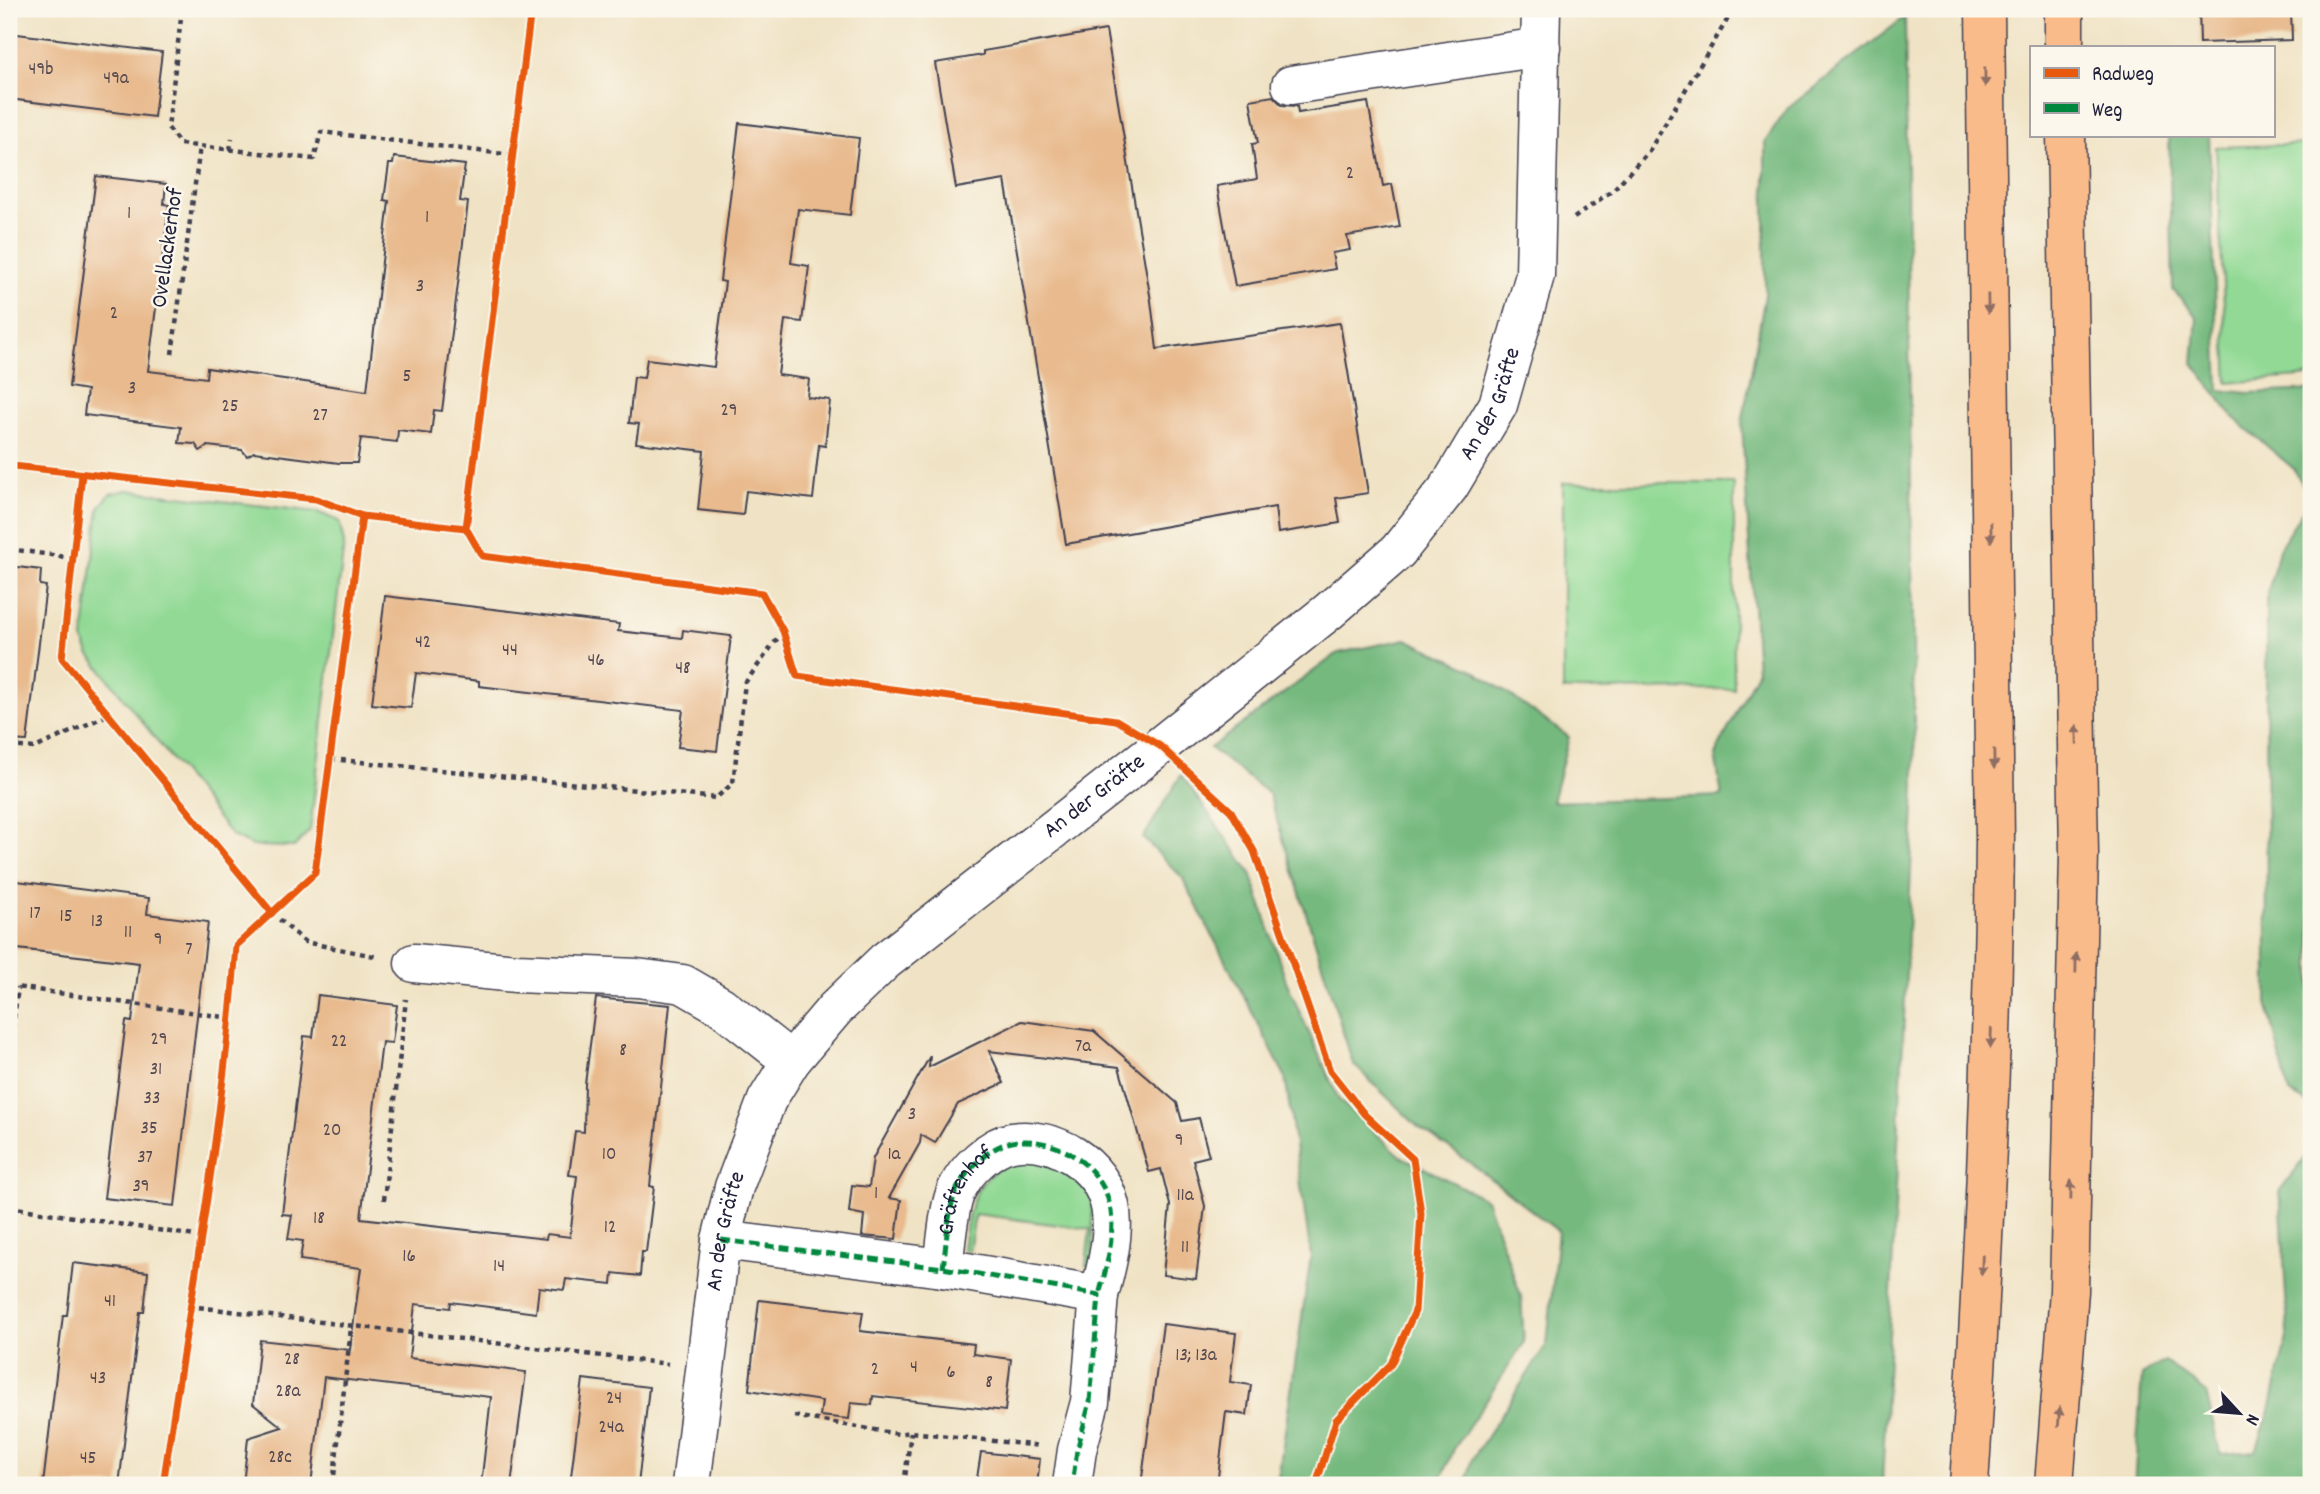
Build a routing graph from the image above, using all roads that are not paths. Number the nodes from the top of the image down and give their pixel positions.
1 (1541, 9) edge
2 (1984, 9) edge
3 (2063, 9) edge
4 (2064, 46) edge
5 (1541, 47) junction
6 (1291, 85) dead end
7 (2066, 136) edge
8 (412, 963) road end
9 (791, 1061) junction
10 (721, 1240) junction
11 (943, 1268) junction
12 (1099, 1295) junction
13 (1074, 1468) edge
14 (691, 1485) edge
15 (1969, 1485) edge
16 (2054, 1485) edge

1 - 5 street, An der Gräfte
2 -> 15 highway
3 - 4 highway
5 - 6 street
5 - 9 street, An der Gräfte
16 -> 7 highway
8 - 9 street
9 - 10 street, An der Gräfte
10 - 11 street, Gräftenhof
10 - 14 street, An der Gräfte
11 - 12 street, Gräftenhof
11 - 12 street, Gräftenhof
12 - 13 street, Gräftenhof

